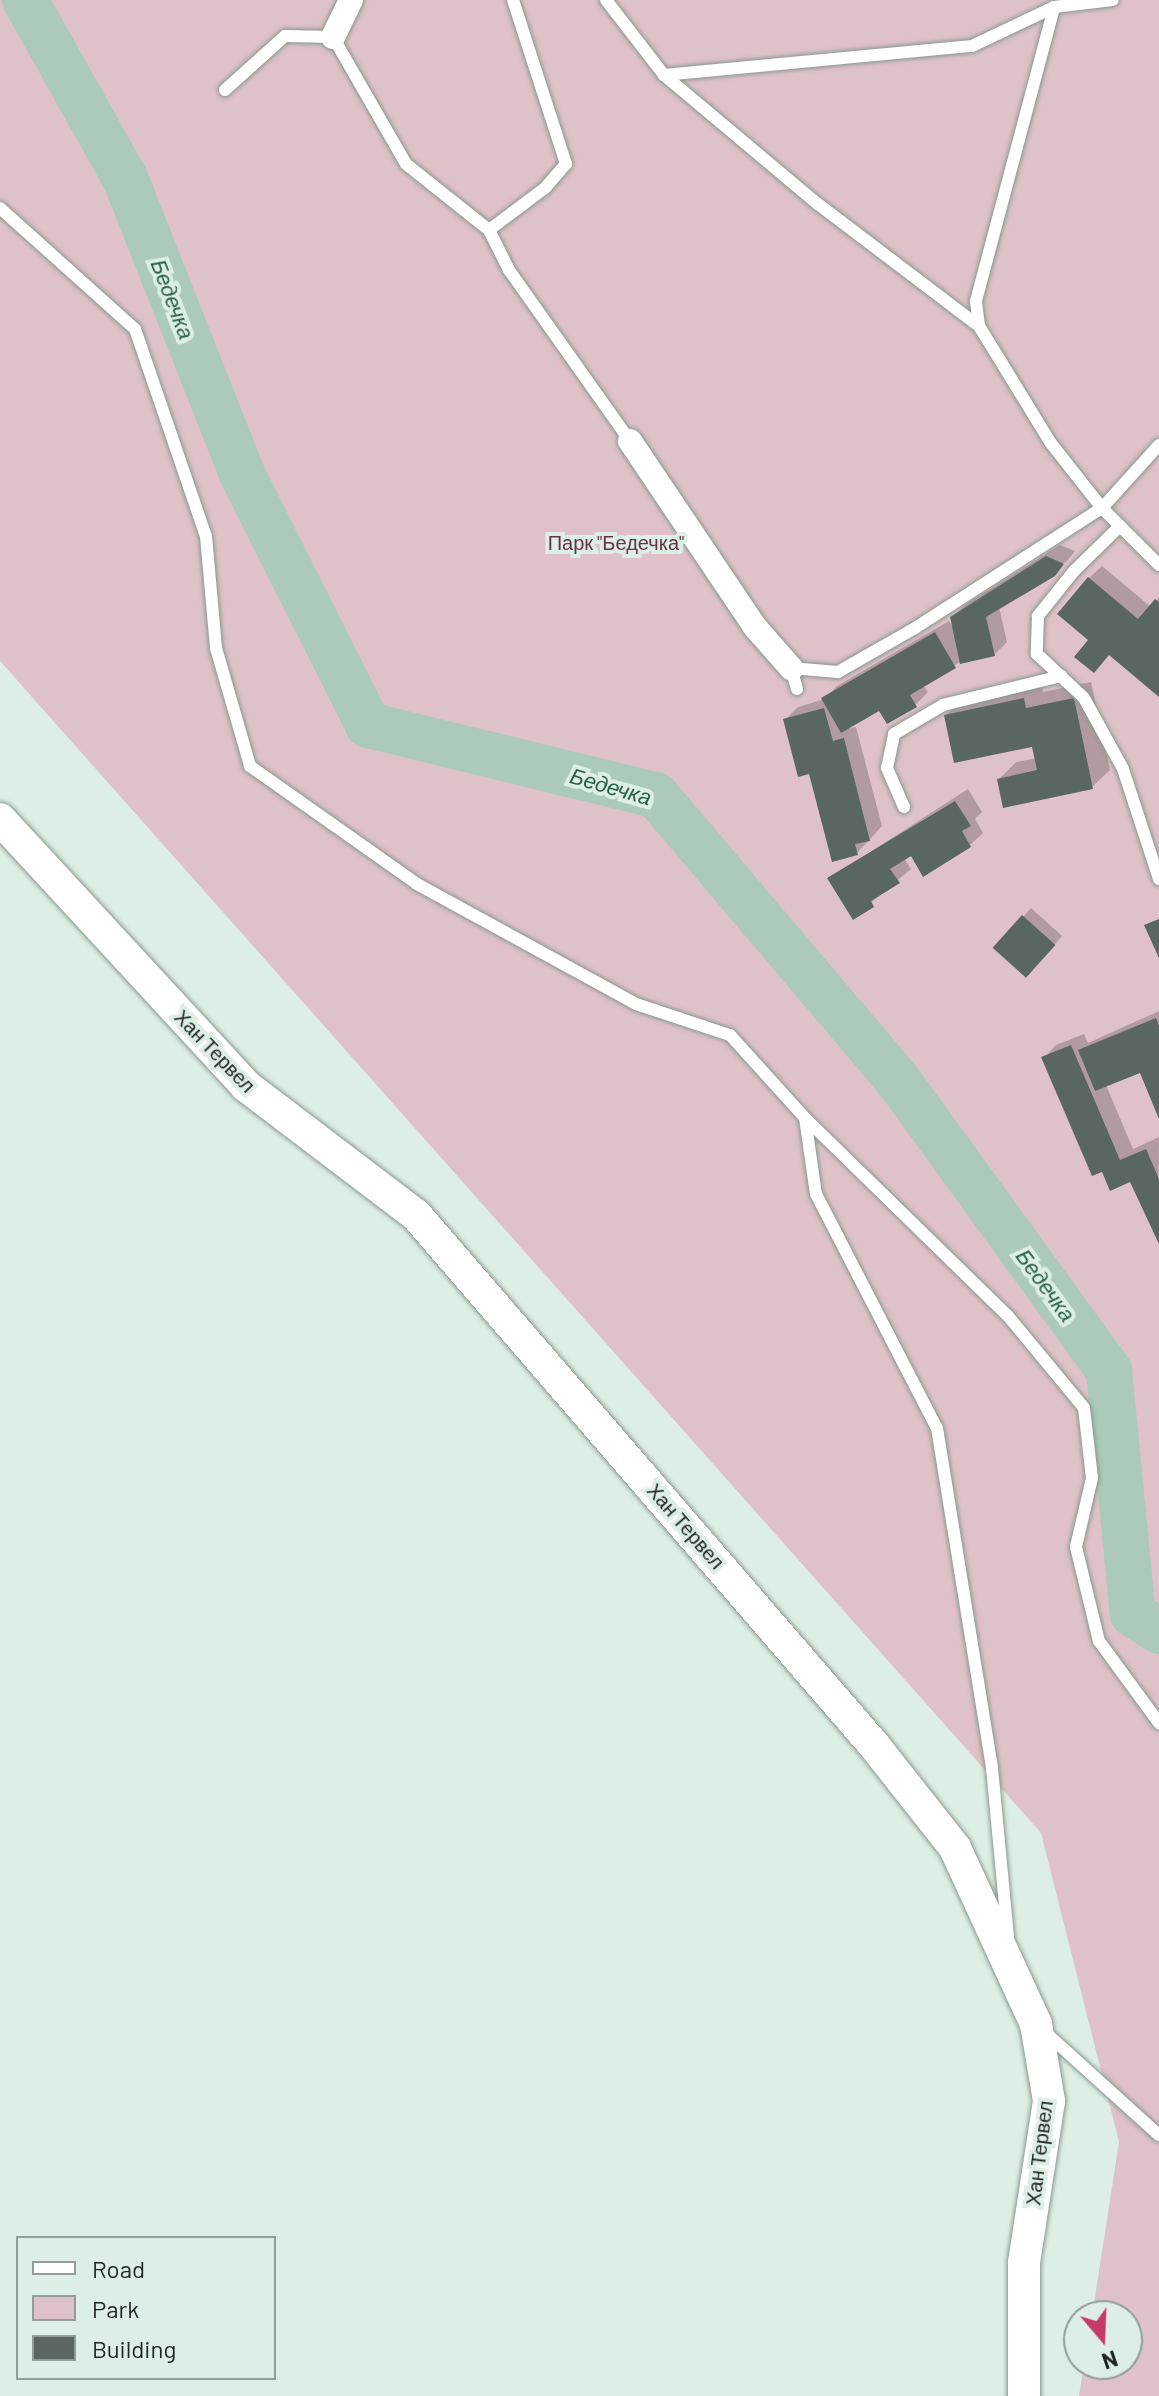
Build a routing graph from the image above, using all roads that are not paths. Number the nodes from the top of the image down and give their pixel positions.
1 (351, 0) edge
2 (513, 0) edge
3 (606, 0) edge
4 (1113, 0) edge
5 (1054, 7) junction
6 (333, 37) junction
7 (664, 75) junction
8 (225, 90) dead end
9 (0, 208) edge
10 (489, 230) junction
11 (979, 326) junction
12 (630, 441) joint
13 (1159, 445) edge
14 (1102, 508) junction
15 (1120, 526) junction
16 (1159, 565) edge
17 (1061, 676) junction
18 (794, 678) joint
19 (904, 807) dead end
20 (0, 819) edge
21 (1159, 879) edge
22 (805, 1118) junction
23 (1159, 1723) edge
24 (1011, 1967) junction
25 (1036, 2024) junction
26 (1159, 2135) edge
27 (1024, 2396) edge

1 - 6 street
2 - 10 lane
3 - 7 lane
4 - 5 lane
5 - 7 lane
5 - 11 lane
6 - 8 lane
6 - 10 lane
7 - 11 lane
9 - 22 lane
10 - 12 lane
11 - 14 lane
12 - 18 street
13 - 14 lane
14 - 15 lane
14 - 18 lane
15 - 16 lane
15 - 17 lane
17 - 19 lane
17 - 21 lane
20 - 24 street, Хан Тервел
22 - 23 lane
22 - 24 lane
24 - 25 street, Хан Тервел
25 - 26 lane
25 - 27 street, Хан Тервел

